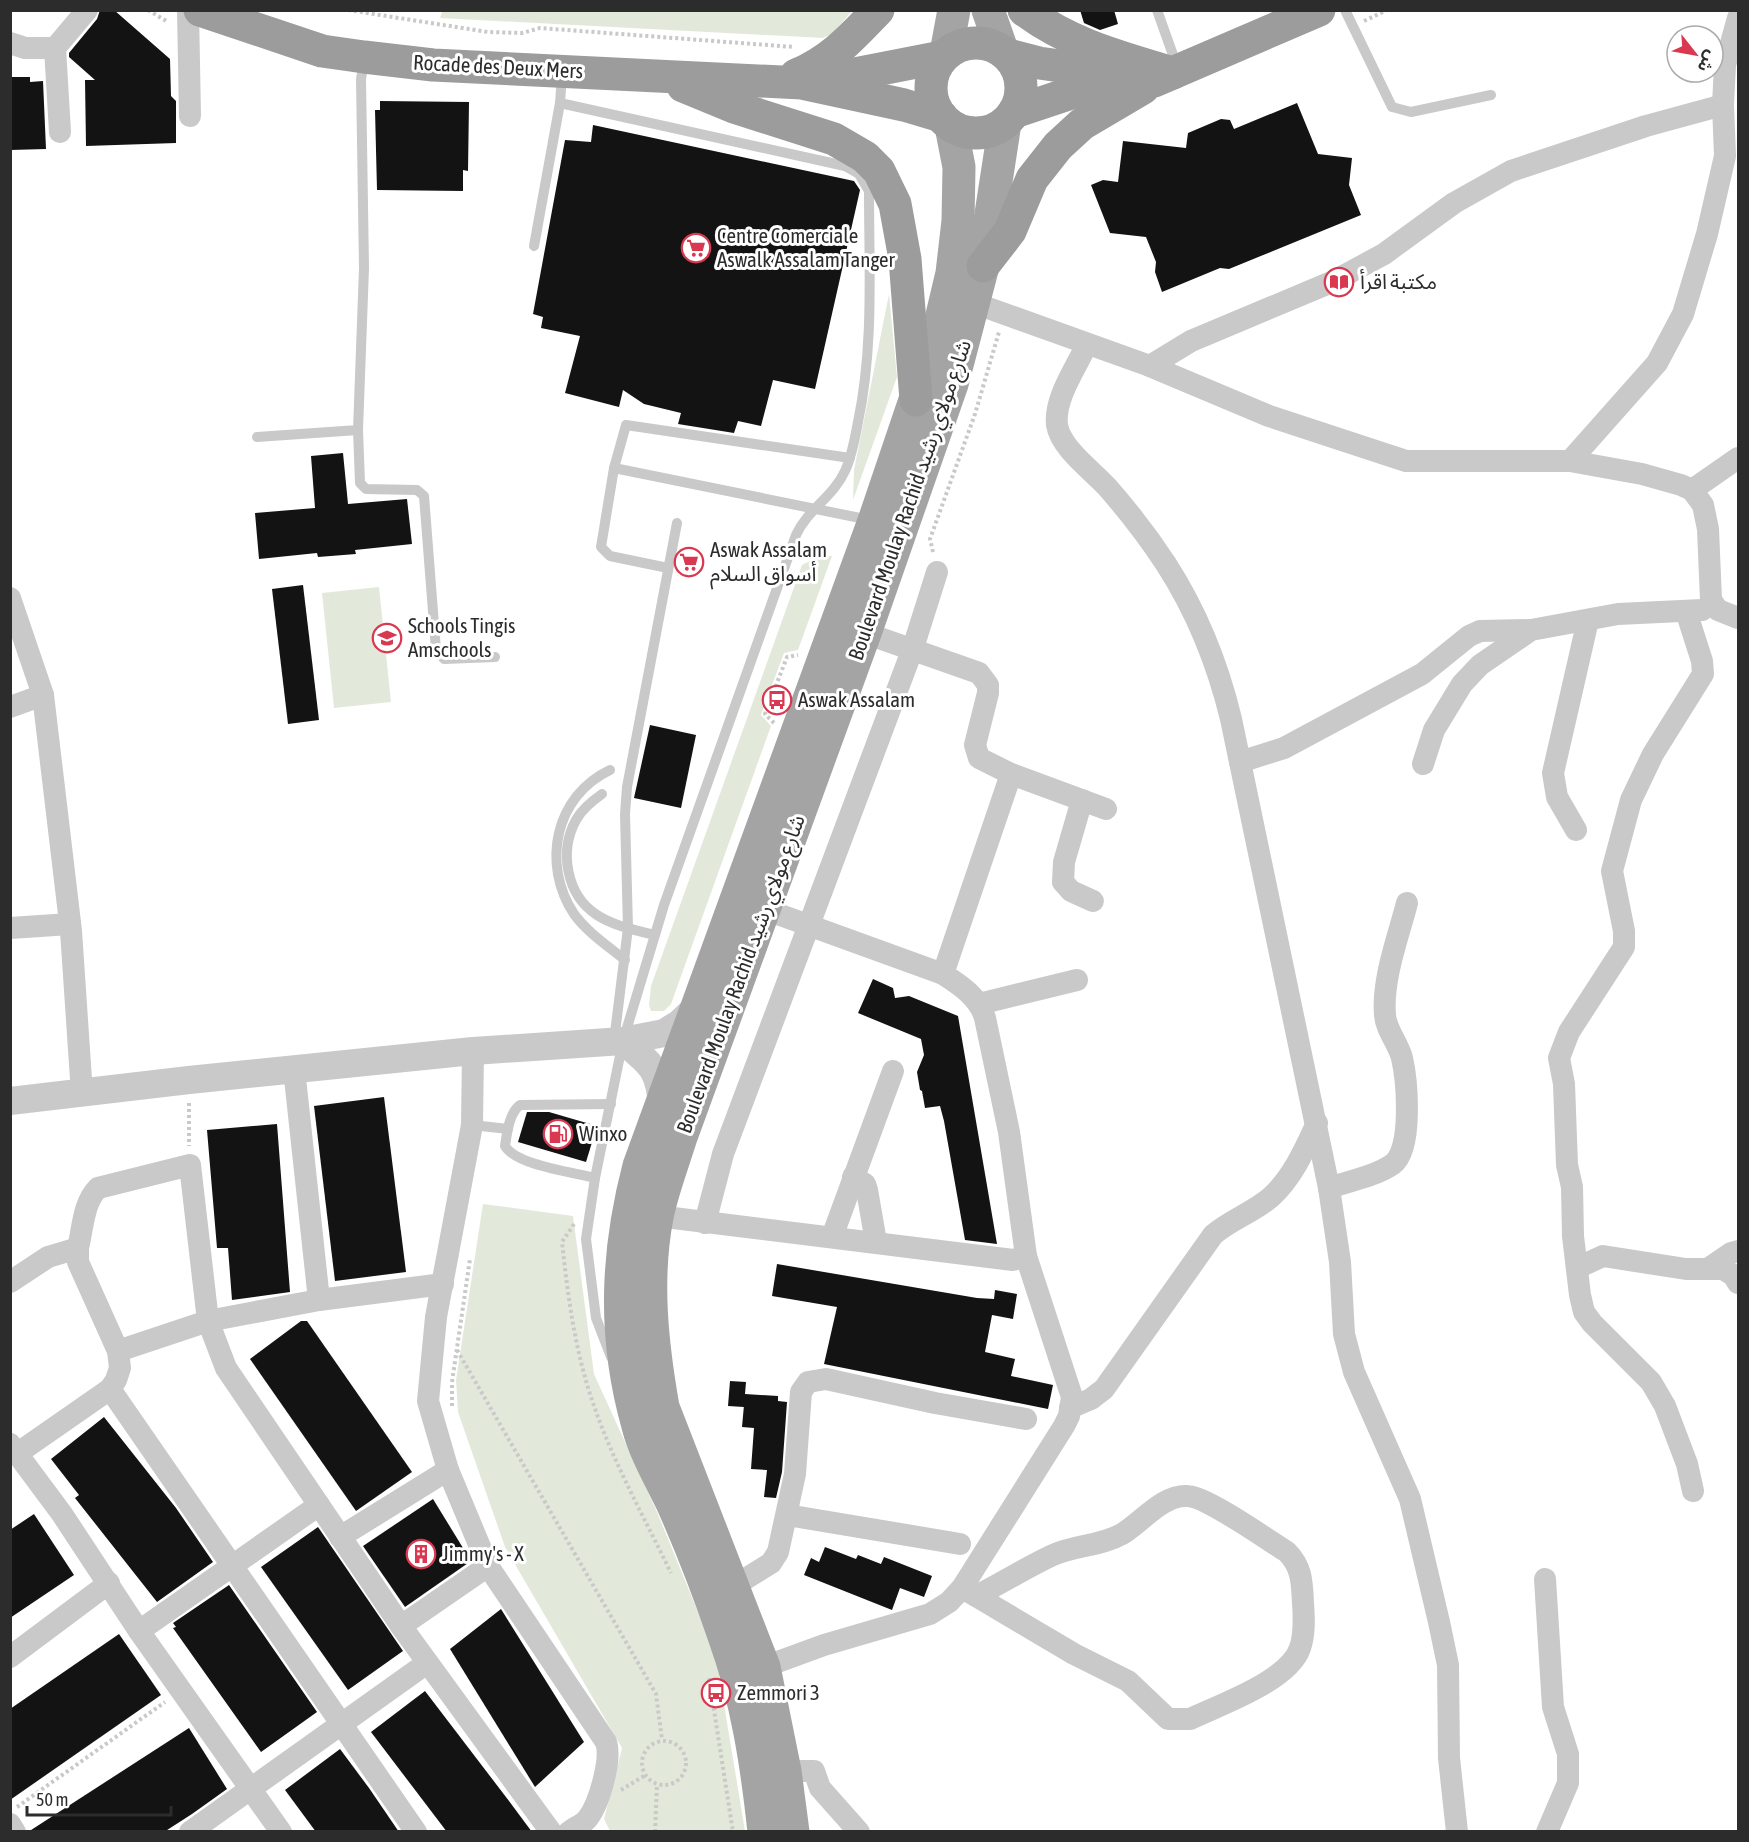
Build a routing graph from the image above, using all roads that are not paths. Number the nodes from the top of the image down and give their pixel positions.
1 (87, 10) edge
2 (188, 10) edge
3 (200, 10) edge
4 (878, 10) edge
5 (954, 10) edge
6 (988, 10) edge
7 (1024, 10) edge
8 (1157, 10) edge
9 (1319, 10) edge
10 (1345, 10) edge
11 (1738, 18) edge
12 (10, 43) edge
13 (55, 48) junction
14 (1005, 52) junction
15 (944, 55) junction
16 (364, 57) junction
17 (1168, 75) junction
18 (662, 77) junction
19 (789, 83) junction
20 (562, 87) junction
21 (1491, 95) dead end
22 (1723, 105) junction
23 (190, 116) dead end
24 (1009, 117) junction
25 (946, 121) junction
26 (60, 132) dead end
27 (1732, 155) edge
28 (534, 246) dead end
29 (982, 266) junction
30 (974, 303) junction
31 (1087, 344) junction
32 (1150, 366) junction
33 (916, 400) junction
34 (358, 430) junction
35 (257, 437) dead end
36 (850, 458) junction
37 (1738, 458) edge
38 (1570, 461) junction
39 (614, 468) junction
40 (1692, 490) junction
41 (815, 508) junction
42 (874, 521) junction
43 (676, 522) dead end
44 (668, 568) junction
45 (937, 572) dead end
46 (11, 600) edge
47 (1686, 611) junction
48 (1728, 614) edge
49 (1588, 620) junction
50 (1531, 630) junction
51 (865, 633) junction
52 (913, 648) junction
53 (495, 657) dead end
54 (43, 695) junction
55 (10, 707) edge
56 (1240, 762) junction
57 (1423, 764) dead end
58 (610, 770) dead end
59 (1011, 774) junction
60 (602, 794) dead end
61 (1082, 800) junction
62 (1106, 809) dead end
63 (1576, 830) dead end
64 (1093, 902) dead end
65 (1407, 903) dead end
66 (764, 909) junction
67 (70, 924) junction
68 (810, 925) junction
69 (10, 928) edge
70 (628, 928) junction
71 (654, 935) junction
72 (625, 960) junction
73 (943, 974) junction
74 (1077, 980) dead end
75 (979, 1004) junction
76 (698, 1006) junction
77 (618, 1041) junction
78 (473, 1051) junction
79 (294, 1069) junction
80 (893, 1071) dead end
81 (82, 1094) junction
82 (10, 1101) edge
83 (611, 1104) junction
84 (662, 1106) junction
85 (1317, 1123) junction
86 (472, 1125) junction
87 (508, 1129) junction
88 (853, 1177) junction
89 (595, 1178) junction
90 (1329, 1188) junction
91 (657, 1216) junction
92 (705, 1223) junction
93 (831, 1237) junction
94 (876, 1242) junction
95 (78, 1248) junction
96 (1738, 1251) edge
97 (1026, 1256) junction
98 (1577, 1268) junction
99 (1708, 1268) junction
100 (10, 1282) edge
101 (1738, 1283) edge
102 (443, 1284) junction
103 (319, 1300) junction
104 (208, 1321) junction
105 (118, 1351) junction
106 (110, 1389) junction
107 (1070, 1408) junction
108 (1026, 1419) dead end
109 (638, 1428) junction
110 (14, 1448) edge
111 (448, 1470) junction
112 (1693, 1491) dead end
113 (319, 1505) junction
114 (787, 1515) junction
115 (340, 1537) junction
116 (960, 1544) dead end
117 (488, 1566) junction
118 (232, 1567) junction
119 (1545, 1579) dead end
120 (109, 1583) junction
121 (734, 1586) junction
122 (969, 1592) junction
123 (401, 1626) junction
124 (139, 1630) junction
125 (10, 1657) edge
126 (427, 1663) junction
127 (764, 1667) junction
128 (342, 1725) junction
129 (785, 1771) junction
130 (250, 1789) junction
131 (10, 1824) edge
132 (584, 1827) edge
133 (15, 1832) edge
134 (190, 1832) edge
135 (281, 1832) edge
136 (416, 1832) edge
137 (551, 1832) edge
138 (764, 1832) edge
139 (793, 1832) edge
140 (860, 1832) edge
141 (1457, 1832) edge
142 (1547, 1832) edge

1 - 13 street
2 - 23 street
3 - 16 highway, Rocade des Deux Mers
4 - 19 highway
5 - 15 main road
6 - 14 main road
7 - 17 highway
8 - 17 lane
9 - 17 highway, Rocade des Deux Mers
10 - 21 lane
11 - 22 street
12 - 13 street
13 - 26 street
14 - 15 highway, Rocade des Deux Mers
14 - 17 highway, Rocade des Deux Mers
14 - 24 highway
15 - 19 highway, Rocade des Deux Mers
15 - 25 highway
16 - 20 highway, Rocade des Deux Mers
16 - 34 lane
17 - 24 highway, Rocade des Deux Mers
17 - 29 highway
18 - 19 highway, Rocade des Deux Mers
18 - 20 highway, Rocade des Deux Mers
18 - 33 highway
19 - 25 highway, Rocade des Deux Mers
20 - 28 lane
20 - 36 lane
22 - 27 street
22 - 32 street
24 - 25 highway, Rocade des Deux Mers
24 - 29 main road, Boulevard Moulay Rachid شارع مولاي رشيد
25 - 33 main road, Boulevard Moulay Rachid شارع مولاي رشيد
27 - 38 street
29 - 30 main road, Boulevard Moulay Rachid شارع مولاي رشيد
30 - 31 street
30 - 51 main road, Boulevard Moulay Rachid شارع مولاي رشيد
31 - 32 street
31 - 56 street
32 - 38 street
33 - 42 main road, Boulevard Moulay Rachid شارع مولاي رشيد
34 - 35 lane
34 - 53 lane
36 - 39 lane
36 - 41 lane
37 - 40 street
38 - 40 street
39 - 41 lane
39 - 44 lane
40 - 48 street
41 - 42 lane
41 - 71 lane
42 - 76 main road, Boulevard Moulay Rachid شارع مولاي رشيد
43 - 44 lane
44 - 70 lane
45 - 52 street
46 - 54 street
47 - 48 street
47 - 49 street
47 - 98 street
49 - 50 street
49 - 63 street
50 - 56 street
50 - 57 street
51 - 52 street
51 - 66 main road, Boulevard Moulay Rachid شارع مولاي رشيد
52 - 59 street
52 - 68 street
54 - 55 street
54 - 67 street
56 - 85 street
58 - 72 lane
59 - 61 street
59 - 73 street
60 - 70 lane
61 - 62 street
61 - 64 street
65 - 90 street
66 - 68 street
66 - 91 main road, Boulevard Moulay Rachid شارع مولاي رشيد
67 - 69 street
67 - 81 street
68 - 73 street
68 - 92 street
70 - 71 lane
70 - 72 lane
71 - 77 lane
72 - 77 lane
73 - 75 street
74 - 75 street
75 - 97 street
76 - 77 street
76 - 84 main road, Boulevard Moulay Rachid شارع مولاي رشيد
77 - 78 street
77 - 83 lane
77 - 84 street
78 - 79 street
78 - 86 street
79 - 81 street
79 - 103 street
80 - 88 street
81 - 82 street
83 - 87 lane
83 - 89 lane
84 - 109 main road, Boulevard Moulay Rachid شارع مولاي رشيد
85 - 90 street
85 - 107 street
86 - 87 lane
86 - 102 street
87 - 89 lane
88 - 93 street
88 - 94 street
89 - 109 lane
90 - 141 street
91 - 92 street
91 - 121 main road, Boulevard Moulay Rachid شارع مولاي رشيد
92 - 93 street
93 - 94 street
94 - 97 street
95 - 100 street
95 - 104 street
95 - 105 street
96 - 99 street
97 - 107 street
98 - 99 street
98 - 112 street
99 - 101 street
102 - 103 street
102 - 111 street
103 - 104 street
104 - 105 street
104 - 113 street
105 - 106 street
106 - 110 street
106 - 118 street
107 - 122 street
108 - 114 street
109 - 138 main road, Boulevard Moulay Rachid شارع مولاي رشيد
110 - 120 street
111 - 115 street
111 - 117 street
113 - 115 street
113 - 118 street
114 - 116 street
114 - 121 street
115 - 123 street
117 - 123 street
117 - 132 street
118 - 124 street
118 - 128 street
119 - 142 street
120 - 124 street
120 - 125 street
121 - 127 main road, Boulevard Moulay Rachid شارع مولاي رشيد
122 - 122 street
122 - 127 street
123 - 126 street
124 - 130 street
126 - 128 street
126 - 137 street
127 - 129 main road, Boulevard Moulay Rachid شارع مولاي رشيد
128 - 130 street
128 - 136 street
129 - 139 main road, Boulevard Moulay Rachid شارع مولاي رشيد
129 - 140 street
130 - 134 street
130 - 135 street
131 - 133 street

